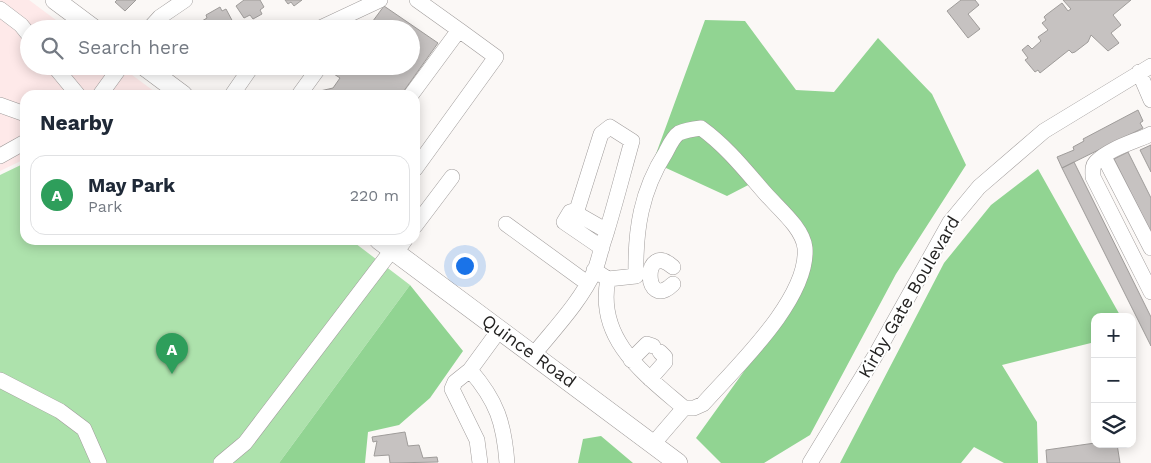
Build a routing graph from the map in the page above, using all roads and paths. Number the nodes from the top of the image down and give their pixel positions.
1 (55, 0) edge
2 (185, 0) edge
3 (380, 0) edge
4 (417, 0) edge
5 (0, 9) edge
6 (357, 10) junction
7 (82, 20) edge
8 (157, 20) edge
9 (336, 20) edge
10 (351, 20) edge
11 (20, 24) edge
12 (459, 30) junction
13 (1145, 69) edge
14 (61, 75) edge
15 (114, 75) edge
16 (156, 75) edge
17 (246, 75) edge
18 (313, 75) edge
19 (74, 90) edge
20 (103, 90) edge
21 (176, 90) edge
22 (235, 90) edge
23 (303, 90) edge
24 (415, 90) edge
25 (1151, 100) edge
26 (0, 105) edge
27 (20, 112) edge
28 (1151, 134) edge
29 (20, 145) edge
30 (0, 156) edge
31 (1104, 156) junction
32 (420, 162) edge
33 (452, 177) dead end
34 (577, 210) junction
35 (420, 219) edge
36 (506, 224) dead end
37 (607, 231) junction
38 (393, 246) edge
39 (602, 248) junction
40 (1151, 248) edge
41 (673, 266) dead end
42 (642, 276) junction
43 (591, 277) junction
44 (608, 279) junction
45 (673, 284) dead end
46 (1151, 292) edge
47 (500, 329) junction
48 (534, 354) junction
49 (631, 360) junction
50 (470, 370) junction
51 (650, 380) junction
52 (0, 381) edge
53 (684, 408) junction
54 (653, 444) junction
55 (99, 463) edge
56 (221, 463) edge
57 (480, 463) edge
58 (508, 463) edge
59 (678, 463) edge
60 (810, 463) edge

1 - 7 main road
2 - 8 street
3 - 6 street
4 - 12 street
5 - 11 street
6 - 9 street
6 - 10 street
12 - 24 street
12 - 32 street
13 - 25 street
13 - 60 street, Kirby Gate Boulevard
14 - 19 street
15 - 20 street
16 - 21 main road
17 - 22 street
18 - 23 street
26 - 27 street
28 - 31 street
29 - 30 street
31 - 40 street
31 - 46 street
33 - 35 street
34 - 37 street
34 - 37 street
34 - 39 street
36 - 43 street
37 - 39 street
38 - 47 main road, Quince Road
38 - 56 street
39 - 43 street
41 - 42 street
42 - 44 street
42 - 45 street
42 - 53 street
43 - 44 street
43 - 48 street
44 - 49 street
47 - 48 main road, Quince Road
47 - 50 street
48 - 54 main road, Quince Road
49 - 51 street
49 - 51 street
50 - 57 street
50 - 58 street
51 - 53 street
52 - 55 street
53 - 54 street
54 - 59 main road, Quince Road

